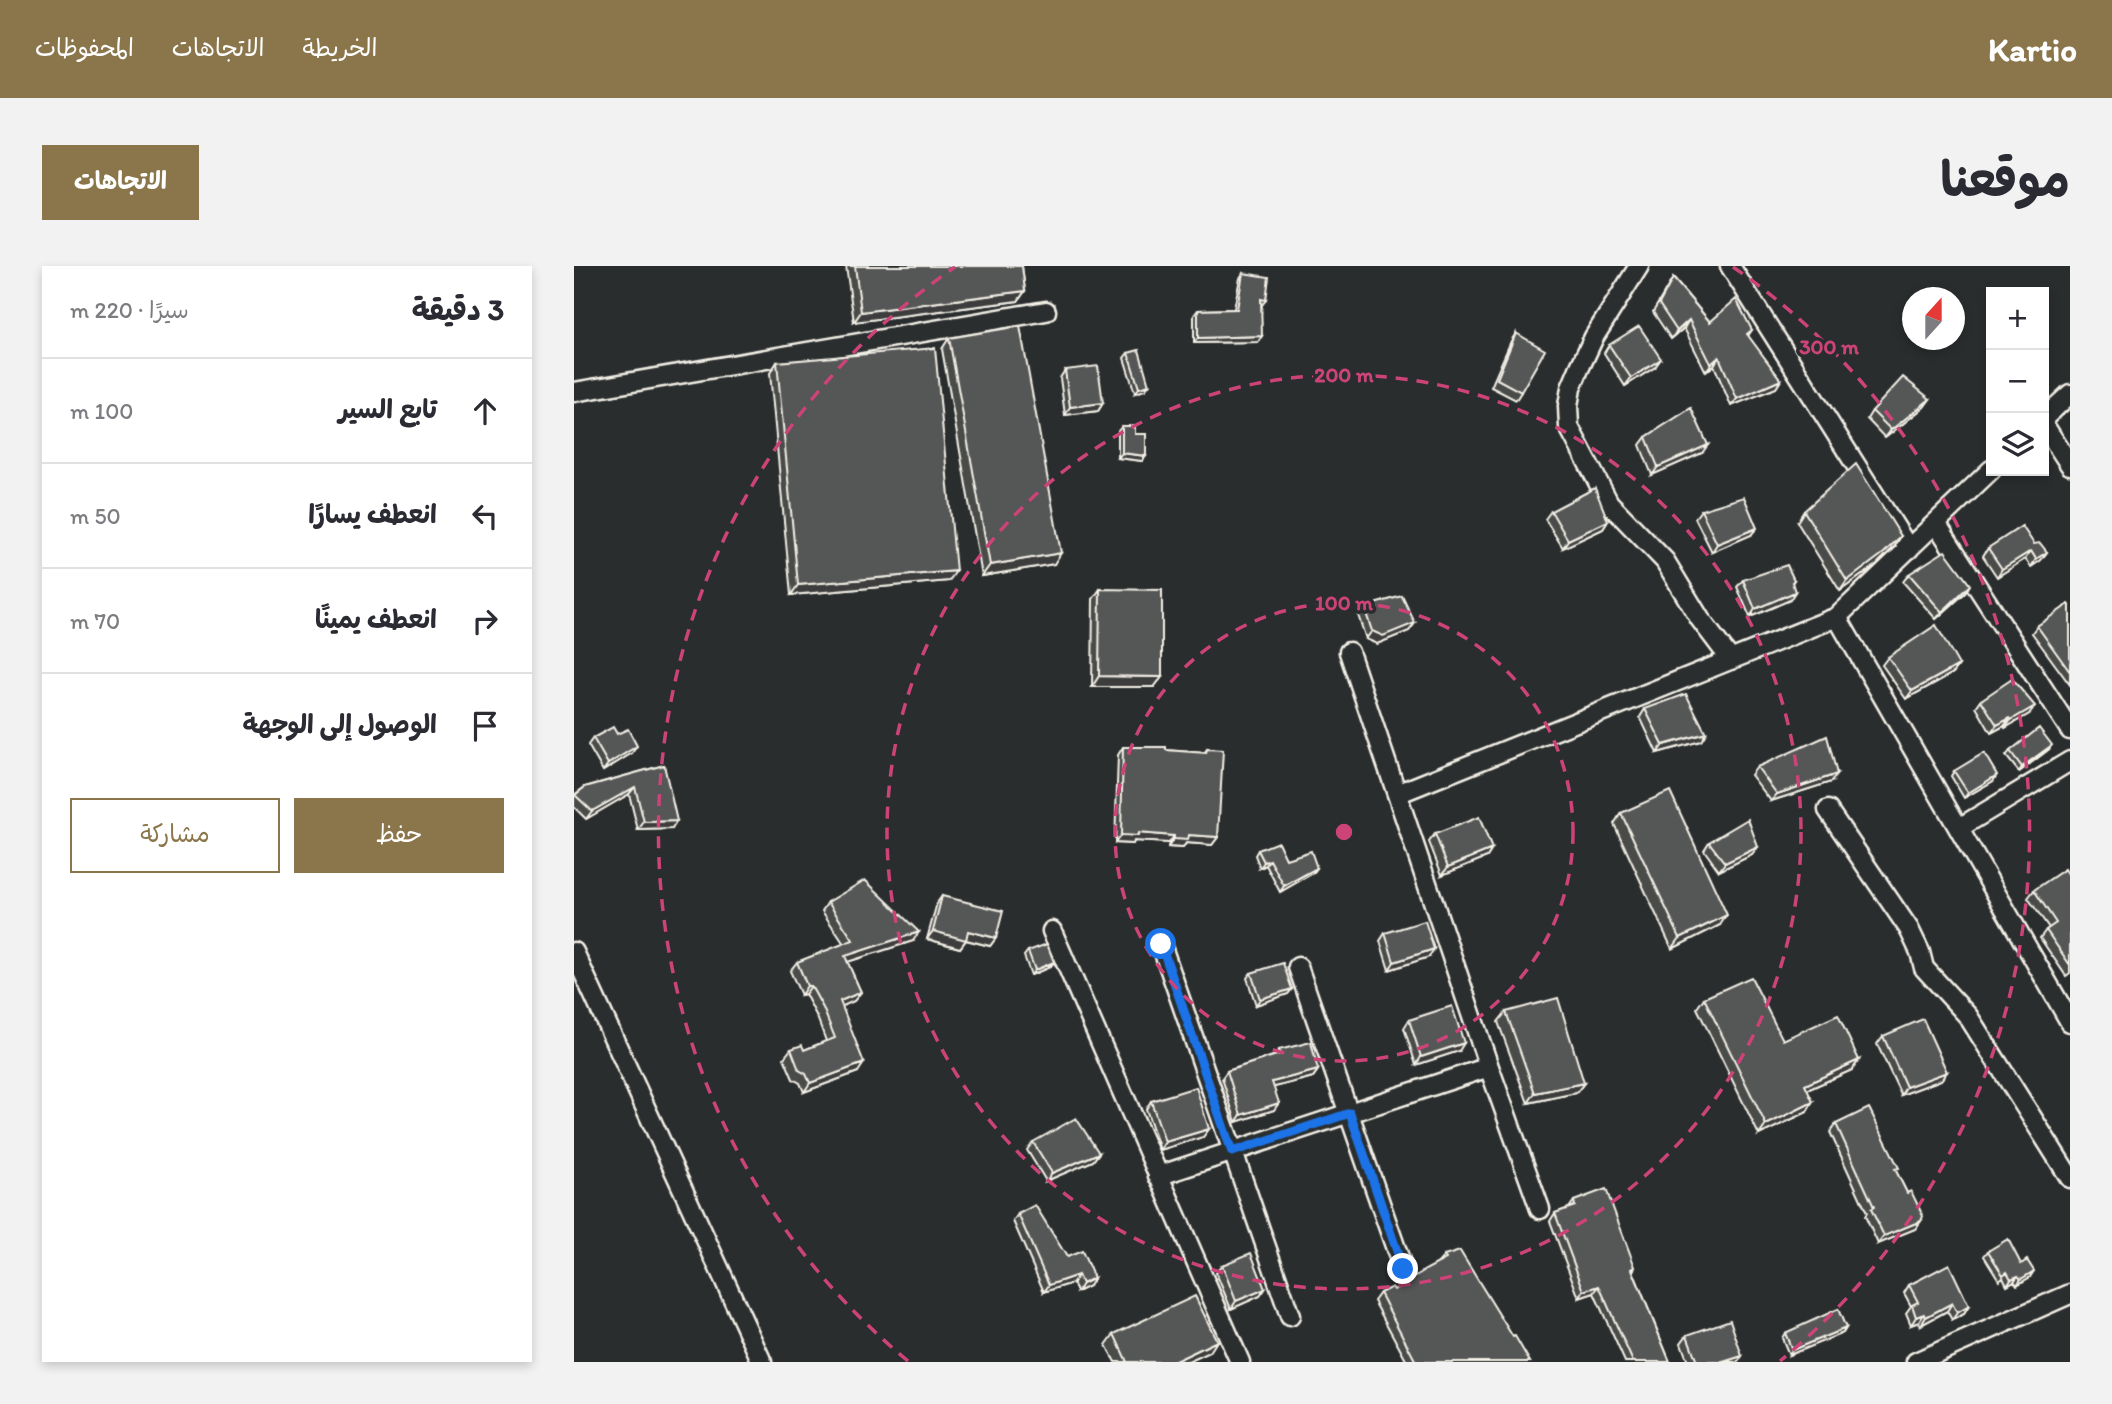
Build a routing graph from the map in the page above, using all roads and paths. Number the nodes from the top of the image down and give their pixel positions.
1 (1639, 266) edge
2 (1730, 266) edge
3 (1046, 312) dead end
4 (574, 392) edge
5 (2070, 394) edge
6 (2049, 413) edge
7 (2049, 433) edge
8 (2070, 465) edge
9 (1986, 475) edge
10 (1937, 523) junction
11 (1909, 549) junction
12 (1837, 617) junction
13 (1349, 652) dead end
14 (1731, 660) junction
15 (2070, 730) edge
16 (2070, 761) edge
17 (1397, 794) junction
18 (1828, 810) dead end
19 (1959, 828) junction
20 (1052, 931) dead end
21 (1161, 944) dead end
22 (574, 952) edge
23 (1298, 967) dead end
24 (2068, 1015) edge
25 (1489, 1067) junction
26 (1350, 1113) junction
27 (1232, 1152) junction
28 (1158, 1176) junction
29 (2070, 1178) edge
30 (1540, 1209) dead end
31 (1403, 1269) dead end
32 (2070, 1294) edge
33 (1290, 1316) dead end
34 (762, 1362) edge
35 (1240, 1362) edge
36 (1916, 1362) edge

1 - 14 street
2 - 11 street
3 - 4 street
5 - 6 street
7 - 8 street
9 - 10 street
10 - 11 street
10 - 15 street
11 - 12 street
12 - 14 street
12 - 19 street
13 - 17 street
14 - 17 street
16 - 19 street
17 - 25 street
18 - 29 street
19 - 24 street
20 - 28 street
21 - 27 street
22 - 34 street
23 - 26 street
25 - 26 street
25 - 30 street
26 - 27 street
26 - 31 street
27 - 28 street
27 - 33 street
28 - 35 street
32 - 36 street

